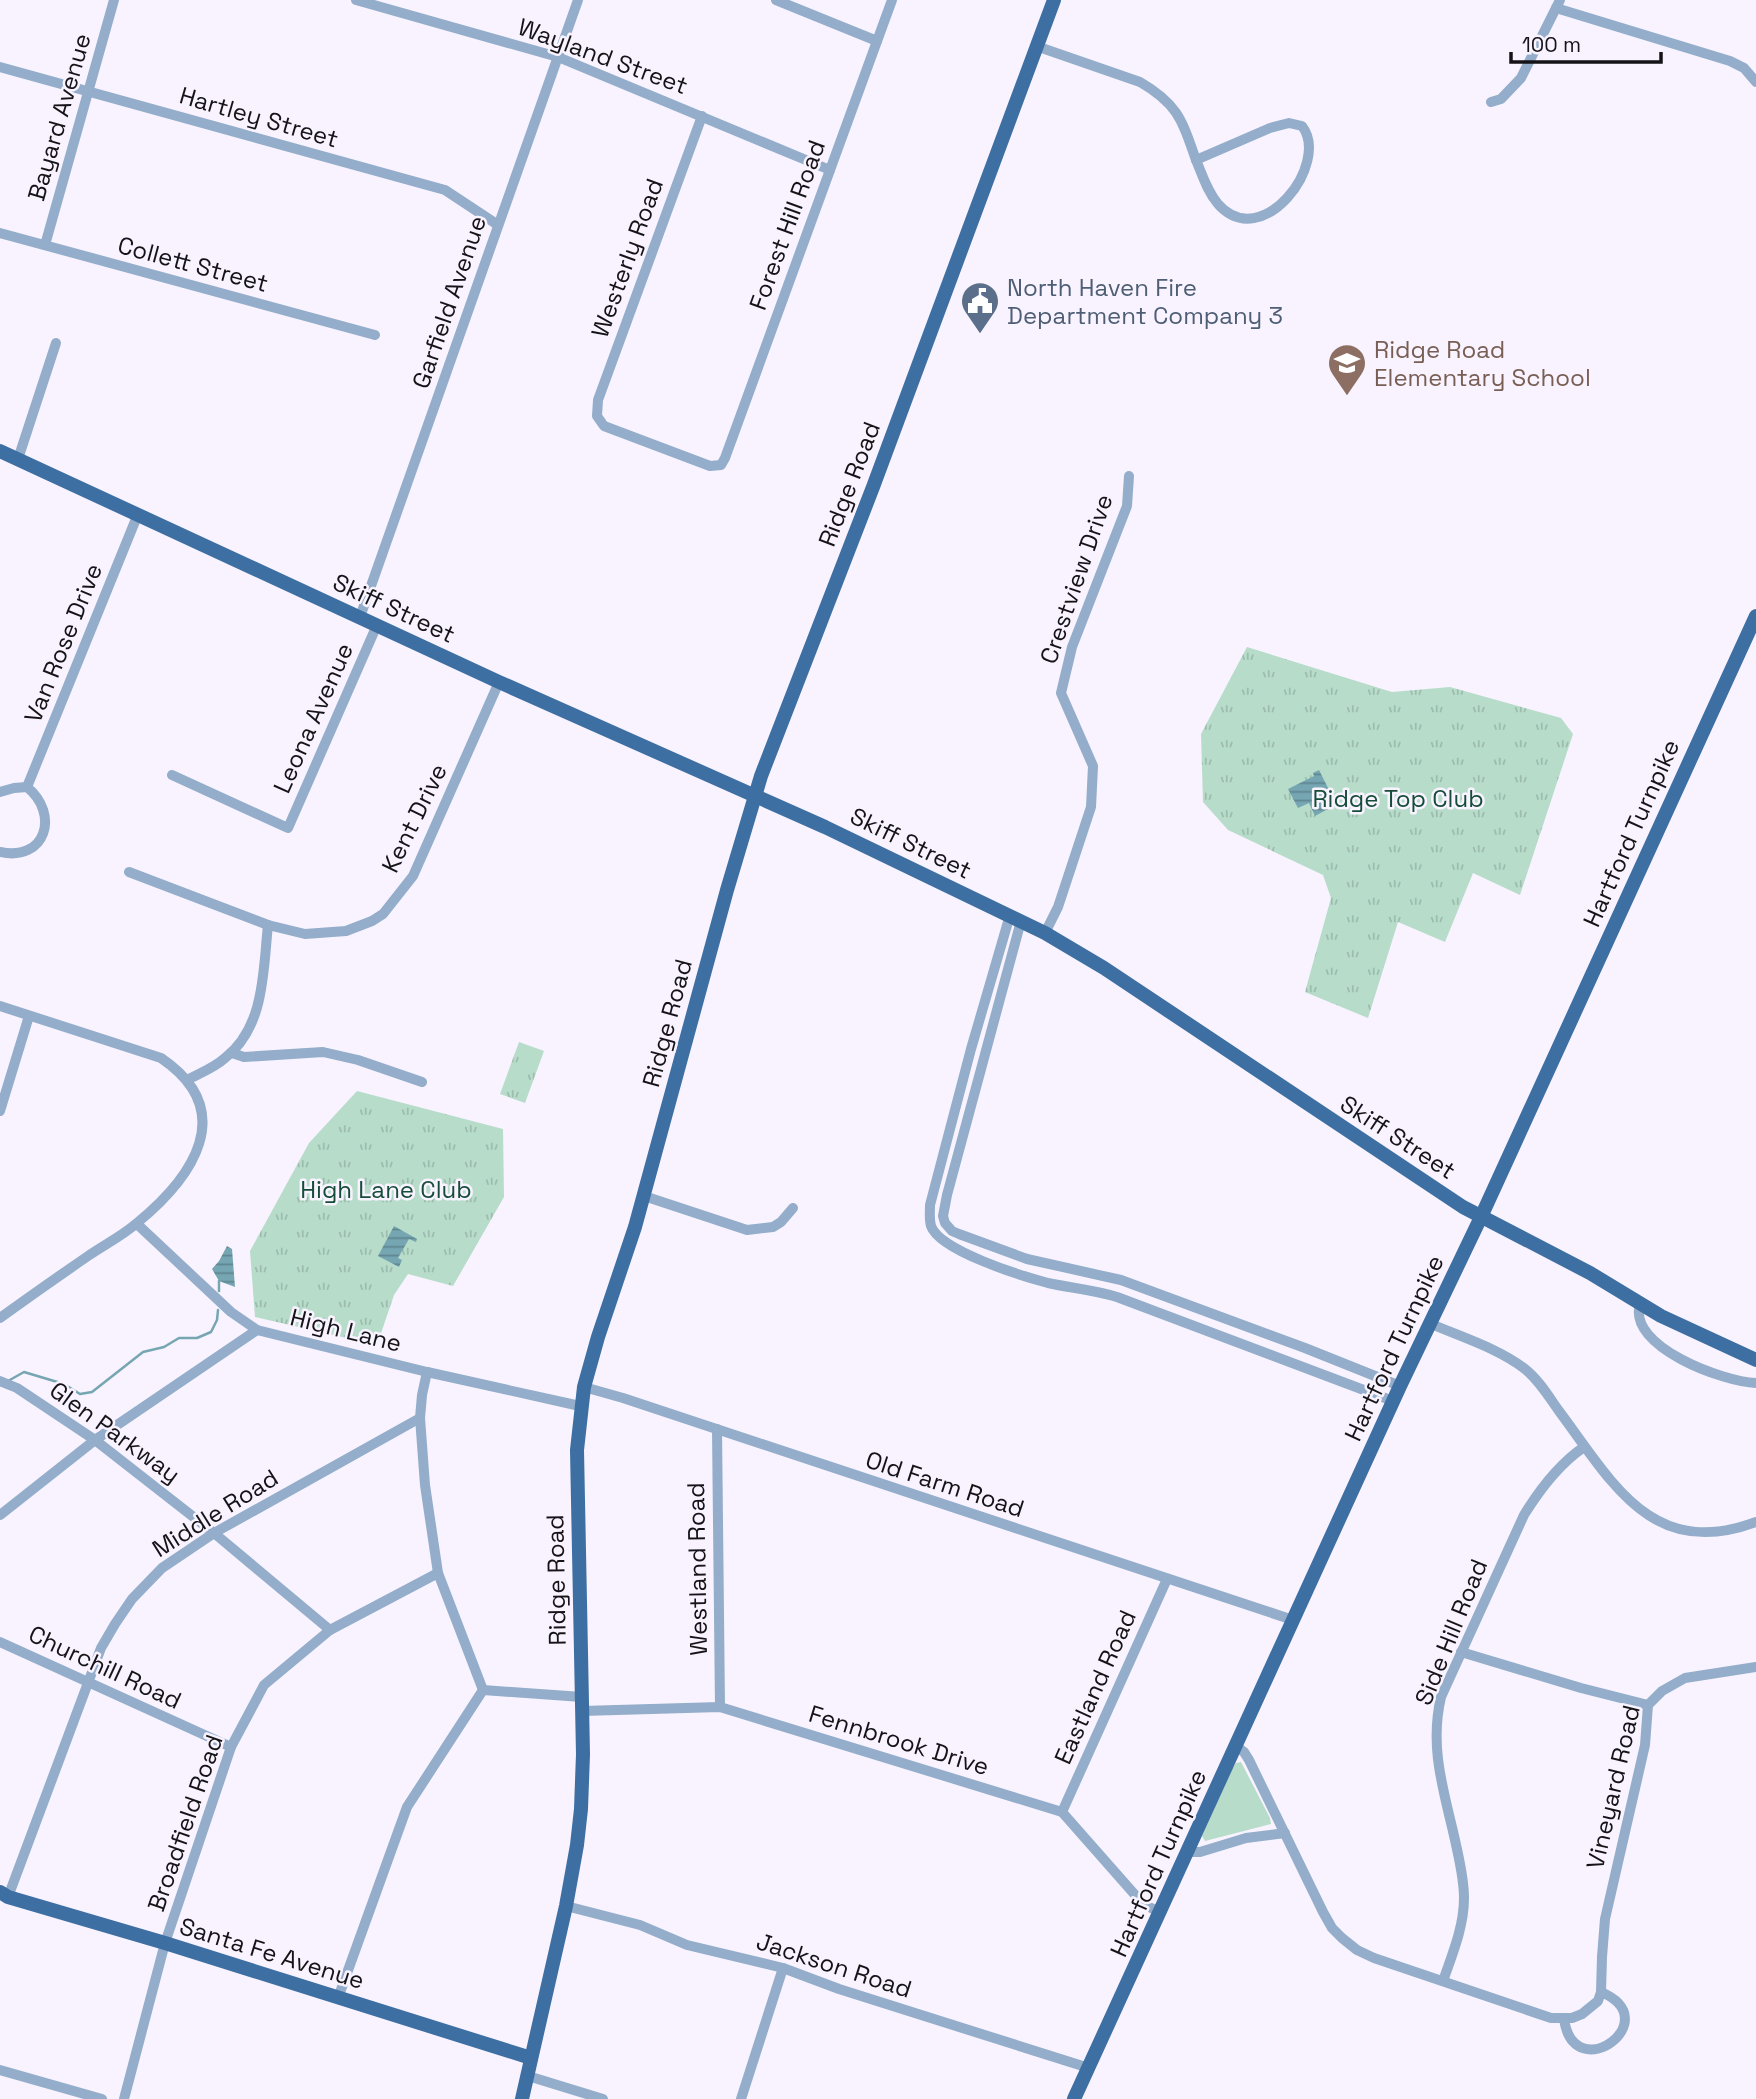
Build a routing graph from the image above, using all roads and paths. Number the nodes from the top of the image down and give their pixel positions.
1 (114, 0) edge
2 (356, 0) edge
3 (578, 0) edge
4 (776, 0) edge
5 (892, 0) edge
6 (1054, 0) edge
7 (1558, 4) edge
8 (877, 41) junction
9 (1037, 46) junction
10 (558, 57) junction
11 (0, 67) edge
12 (1756, 82) edge
13 (88, 91) junction
14 (1491, 102) dead end
15 (702, 116) junction
16 (1196, 160) junction
17 (830, 170) junction
18 (498, 225) junction
19 (0, 233) edge
20 (45, 245) junction
21 (375, 335) dead end
22 (56, 343) dead end
23 (0, 451) edge
24 (19, 459) junction
25 (721, 465) joint
26 (1129, 476) dead end
27 (138, 514) junction
28 (360, 617) junction
29 (1756, 617) edge
30 (377, 625) junction
31 (499, 682) junction
32 (172, 775) dead end
33 (27, 787) junction
34 (0, 792) edge
35 (755, 795) junction
36 (0, 852) edge
37 (129, 872) dead end
38 (1016, 918) junction
39 (268, 925) junction
40 (1045, 933) junction
41 (0, 1006) edge
42 (29, 1016) junction
43 (232, 1053) junction
44 (187, 1080) junction
45 (964, 1080) junction
46 (422, 1082) dead end
47 (977, 1084) junction
48 (0, 1111) edge
49 (643, 1196) junction
50 (793, 1208) dead end
51 (1481, 1217) junction
52 (137, 1224) junction
53 (947, 1226) junction
54 (936, 1234) junction
55 (1107, 1275) junction
56 (1100, 1292) junction
57 (1164, 1295) junction
58 (1640, 1304) junction
59 (1158, 1313) junction
60 (0, 1318) edge
61 (1429, 1323) junction
62 (257, 1330) junction
63 (1756, 1360) edge
64 (427, 1372) junction
65 (0, 1381) edge
66 (1756, 1383) edge
67 (1400, 1386) junction
68 (584, 1387) junction
69 (1393, 1401) junction
70 (580, 1406) junction
71 (420, 1418) junction
72 (717, 1429) junction
73 (95, 1440) junction
74 (1584, 1447) junction
75 (0, 1515) edge
76 (1756, 1522) edge
77 (214, 1533) junction
78 (438, 1573) junction
79 (1167, 1579) junction
80 (1293, 1620) junction
81 (330, 1630) junction
82 (0, 1642) edge
83 (1461, 1652) junction
84 (1756, 1667) edge
85 (88, 1682) junction
86 (483, 1690) junction
87 (582, 1704) junction
88 (1648, 1705) junction
89 (720, 1707) junction
90 (1236, 1746) junction
91 (230, 1747) junction
92 (1062, 1812) junction
93 (1285, 1833) junction
94 (1188, 1852) junction
95 (4, 1894) edge
96 (566, 1906) junction
97 (1160, 1912) junction
98 (166, 1943) junction
99 (783, 1968) junction
100 (1443, 1981) junction
101 (1601, 1992) junction
102 (338, 1998) junction
103 (1564, 2019) junction
104 (531, 2058) junction
105 (1089, 2068) junction
106 (0, 2070) edge
107 (528, 2076) junction
108 (102, 2099) edge
109 (124, 2099) edge
110 (523, 2099) edge
111 (603, 2099) edge
112 (741, 2099) edge
113 (1074, 2099) edge

1 - 13 street, Bayard Avenue
2 - 10 street, Wayland Street
3 - 10 street, Garfield Avenue
4 - 8 street
5 - 8 street, Forest Hill Road
6 - 9 main road, Ridge Road
7 - 12 street
7 - 14 street
8 - 17 street, Forest Hill Road
9 - 16 street
9 - 35 main road, Ridge Road
10 - 15 street, Wayland Street
10 - 18 street, Garfield Avenue
11 - 13 street, Hartley Street
13 - 18 street, Hartley Street
13 - 20 street, Bayard Avenue
15 - 17 street, Wayland Street
15 - 25 street, Westerly Road
16 - 16 street
17 - 25 street, Forest Hill Road
18 - 28 street, Garfield Avenue
19 - 20 street, Collett Street
20 - 21 street, Collett Street
22 - 24 street
23 - 24 main road, Skiff Street
24 - 27 main road, Skiff Street
26 - 40 street, Crestview Drive
27 - 28 main road, Skiff Street
27 - 33 street, Van Rose Drive
28 - 30 main road, Skiff Street
29 - 51 main road, Hartford Turnpike
30 - 31 main road, Skiff Street
30 - 32 street, Leona Avenue
31 - 35 main road, Skiff Street
31 - 39 street, Kent Drive
33 - 34 street
33 - 36 street
35 - 38 main road, Skiff Street
35 - 49 main road, Ridge Road
37 - 39 street, Kent Drive
38 - 40 main road, Skiff Street
38 - 45 street
38 - 47 street
39 - 43 street
40 - 51 main road, Skiff Street
41 - 42 street
42 - 44 street
42 - 48 street
43 - 44 street
43 - 46 street
44 - 52 street
45 - 47 street
45 - 54 street
47 - 53 street
49 - 50 street
49 - 68 main road, Ridge Road
51 - 58 main road, Skiff Street
51 - 61 main road, Hartford Turnpike
52 - 60 street
52 - 62 street, High Lane
53 - 54 street
53 - 55 street
54 - 56 street
55 - 56 street
55 - 57 street
56 - 59 street
57 - 59 street
57 - 67 street
58 - 63 main road, Skiff Street
58 - 66 street
59 - 69 street
61 - 67 main road, Hartford Turnpike
61 - 74 street
62 - 64 street, High Lane
62 - 73 street
64 - 70 street, High Lane
64 - 71 street
65 - 73 street, Glen Parkway
67 - 69 main road, Hartford Turnpike
68 - 70 main road, Ridge Road
68 - 72 street, Old Farm Road
69 - 80 main road, Hartford Turnpike
70 - 87 main road, Ridge Road
71 - 77 street, Middle Road
71 - 78 street
72 - 79 street, Old Farm Road
72 - 89 street, Westland Road
73 - 75 street
73 - 77 street, Glen Parkway
74 - 76 street
74 - 83 street, Side Hill Road
77 - 81 street, Glen Parkway
77 - 85 street, Middle Road
78 - 81 street, Broadfield Road
78 - 86 street
79 - 80 street, Old Farm Road
79 - 92 street, Eastland Road
80 - 90 main road, Hartford Turnpike
81 - 91 street, Broadfield Road
82 - 85 street, Churchill Road
83 - 88 street
83 - 100 street, Side Hill Road
84 - 88 street, Vineyard Road
85 - 91 street, Churchill Road
85 - 95 street, Middle Road
86 - 87 street, Fennbrook Drive
86 - 102 street
87 - 89 street, Fennbrook Drive
87 - 96 main road, Ridge Road
88 - 101 street, Vineyard Road
89 - 92 street, Fennbrook Drive
90 - 93 street
90 - 94 main road, Hartford Turnpike
91 - 98 street, Broadfield Road
92 - 97 street
93 - 94 street
93 - 100 street
94 - 97 main road, Hartford Turnpike
95 - 98 main road, Santa Fe Avenue
96 - 99 street, Jackson Road
96 - 104 main road, Ridge Road
97 - 105 main road, Hartford Turnpike
98 - 102 main road, Santa Fe Avenue
98 - 109 street, Broadfield Road
99 - 105 street, Jackson Road
99 - 112 street
100 - 103 street
101 - 103 street
101 - 103 street
102 - 104 main road, Santa Fe Avenue
104 - 107 main road, Ridge Road
105 - 113 main road, Hartford Turnpike
106 - 108 street
107 - 110 main road, Ridge Road
107 - 111 street

